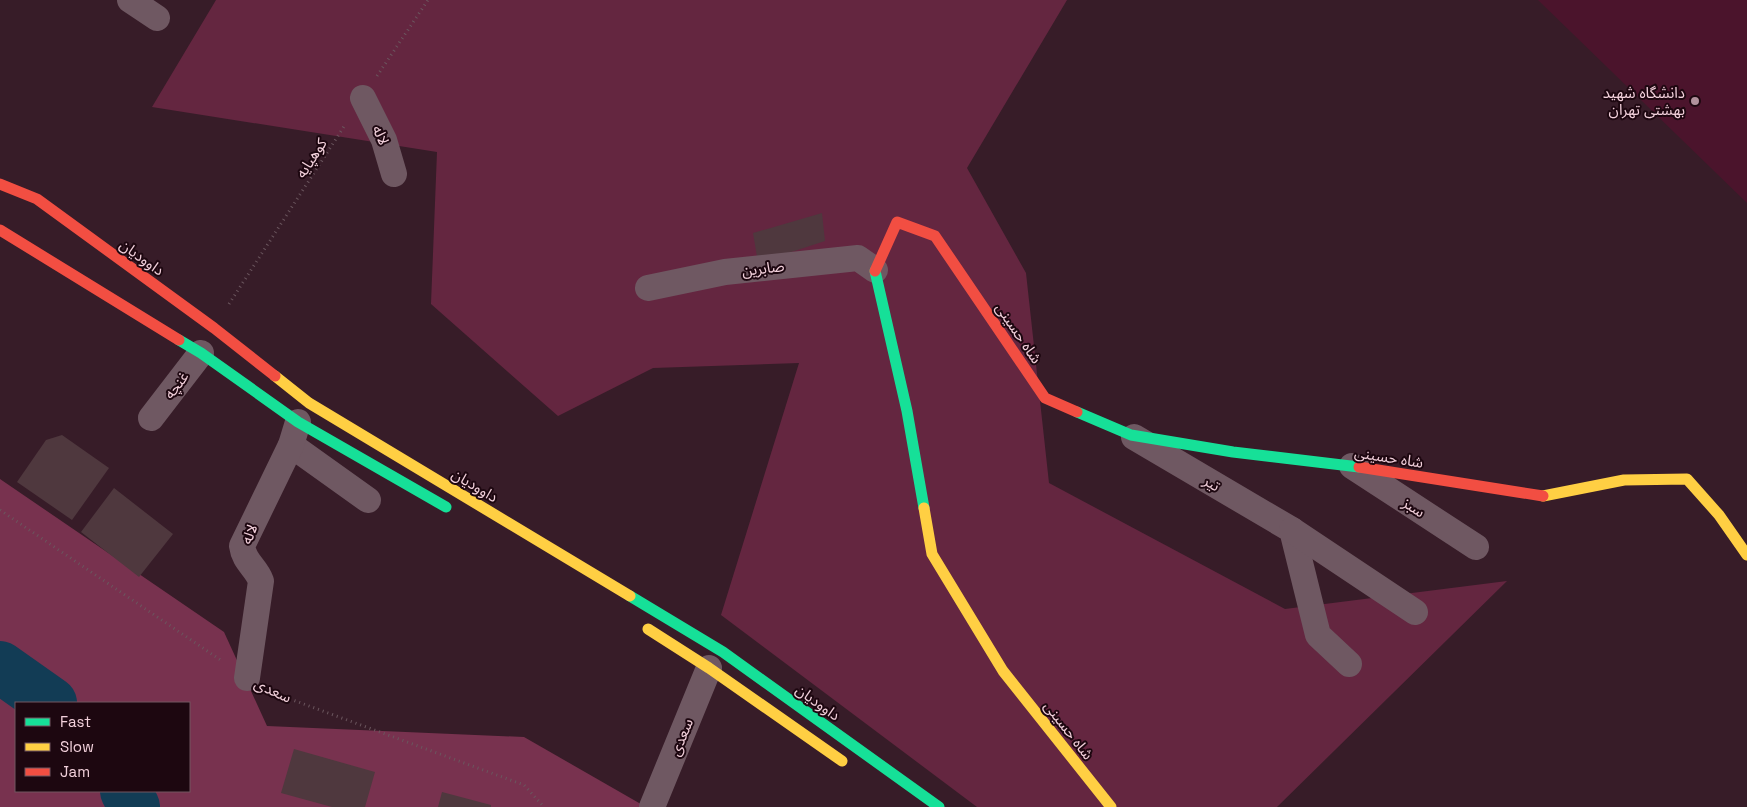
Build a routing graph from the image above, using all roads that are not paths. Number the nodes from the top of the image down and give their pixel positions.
1 (130, 0) edge
2 (158, 18) dead end
3 (362, 98) road end
4 (394, 174) dead end
5 (0, 184) edge
6 (0, 230) edge
7 (875, 270) junction
8 (648, 288) dead end
9 (211, 340) junction
10 (301, 397) junction
11 (151, 418) dead end
12 (295, 434) junction
13 (1131, 435) junction
14 (1352, 466) junction
15 (368, 500) dead end
16 (452, 510) dead end
17 (1292, 530) junction
18 (1476, 547) dead end
19 (1747, 555) edge
20 (1415, 612) dead end
21 (636, 621) dead end
22 (1349, 664) dead end
23 (710, 668) junction
24 (247, 678) road end
25 (852, 768) dead end
26 (652, 807) edge
27 (939, 807) edge
28 (1111, 807) edge

1 - 2 street
3 - 4 street, لاله
5 - 9 street, داوودیان
6 - 9 street, داوودیان
7 - 8 street, صابرین
7 - 13 street, شاه حسینی
7 - 28 street, شاه حسینی
9 - 10 street, داوودیان
9 - 11 street, غنچه
9 - 12 street, داوودیان
10 - 12 street
10 - 27 street, داوودیان
12 - 15 street
12 - 16 street, داوودیان
12 - 24 street, لاله
13 - 14 street, شاه حسینی
13 - 17 street, تیر
14 - 18 street, سبز
14 - 19 street, شاه حسینی
17 - 20 street, تیر
17 - 22 street
21 - 23 street
23 - 25 street
23 - 26 street, سعدی

